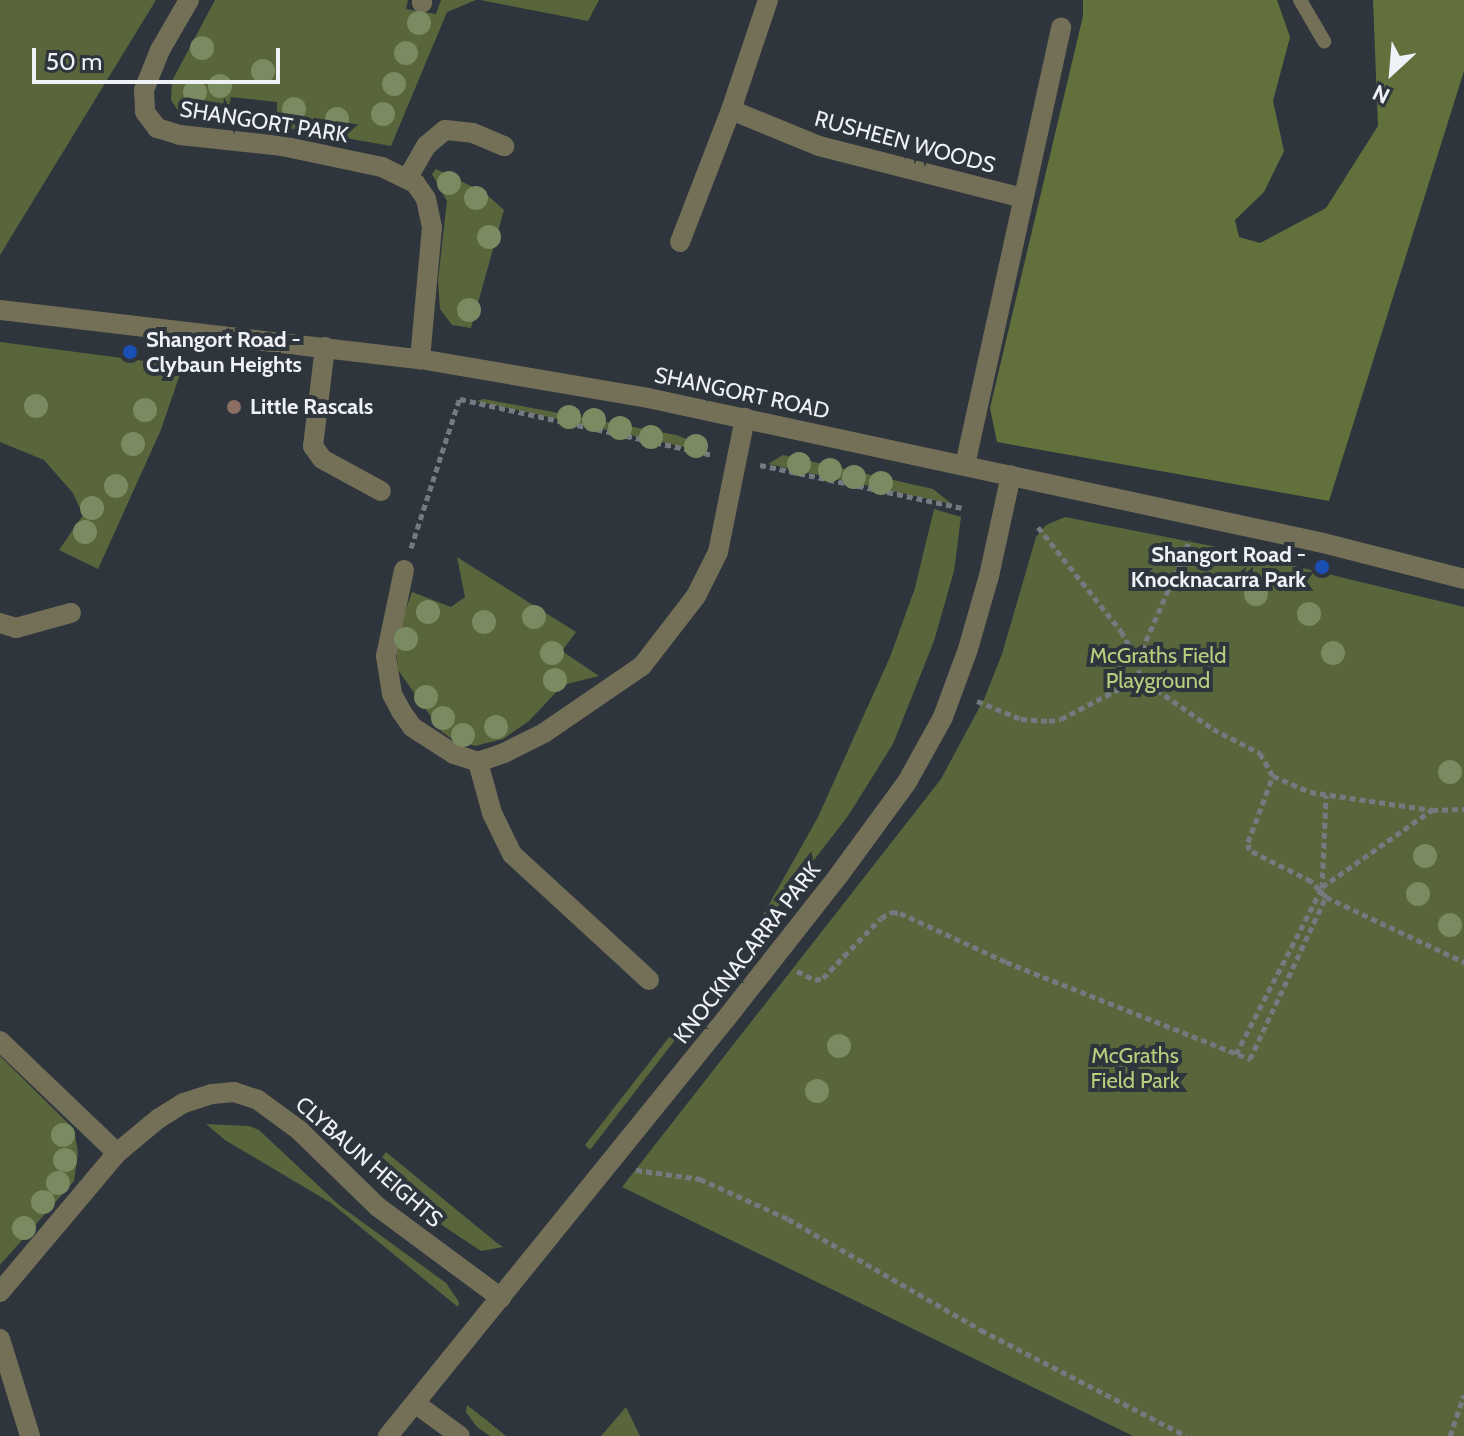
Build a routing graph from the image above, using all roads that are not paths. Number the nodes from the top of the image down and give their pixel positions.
1 (189, 0) edge
2 (768, 0) edge
3 (1300, 0) edge
4 (1061, 27) dead end
5 (1324, 41) dead end
6 (731, 110) junction
7 (504, 146) dead end
8 (407, 179) junction
9 (1023, 198) junction
10 (680, 242) dead end
11 (0, 310) edge
12 (325, 347) junction
13 (420, 359) junction
14 (745, 418) junction
15 (965, 465) junction
16 (1011, 475) junction
17 (381, 491) dead end
18 (404, 570) road end
19 (1464, 579) edge
20 (71, 613) dead end
21 (0, 623) edge
22 (478, 762) junction
23 (649, 980) dead end
24 (0, 1041) edge
25 (117, 1153) junction
26 (0, 1292) edge
27 (501, 1298) junction
28 (0, 1339) edge
29 (416, 1404) junction
30 (30, 1436) edge
31 (388, 1436) edge
32 (460, 1436) edge

1 - 8 street, SHANGORT PARK
2 - 6 street
3 - 5 lane
4 - 9 street
6 - 9 street, RUSHEEN WOODS
6 - 10 street
7 - 8 street
8 - 13 street
9 - 15 street
11 - 12 street, SHANGORT ROAD
12 - 13 street, SHANGORT ROAD
12 - 17 street
13 - 14 street, SHANGORT ROAD
14 - 15 street, SHANGORT ROAD
14 - 22 street
15 - 16 street, SHANGORT ROAD
16 - 19 street, SHANGORT ROAD
16 - 27 street, KNOCKNACARRA PARK
18 - 22 street
20 - 21 street
22 - 23 street
24 - 25 street
25 - 26 street, CLYBAUN HEIGHTS
25 - 27 street, CLYBAUN HEIGHTS
27 - 29 street, KNOCKNACARRA PARK
28 - 30 street
29 - 31 street, KNOCKNACARRA PARK
29 - 32 street

